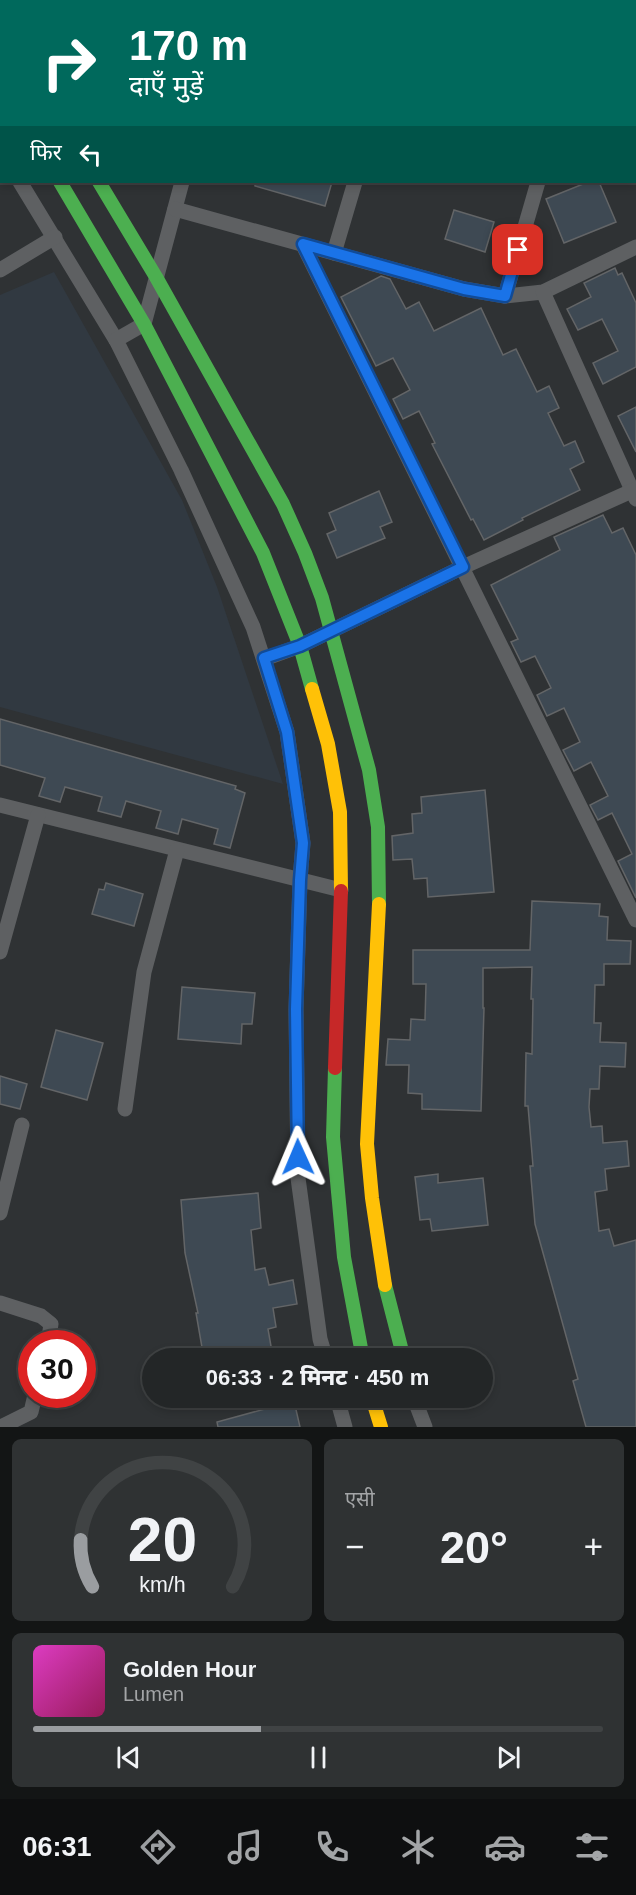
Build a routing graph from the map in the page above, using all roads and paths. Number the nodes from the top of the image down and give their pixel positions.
1 (21, 183) edge
2 (61, 183) edge
3 (100, 183) edge
4 (182, 183) edge
5 (355, 183) edge
6 (538, 183) edge
7 (175, 208) junction
8 (55, 237) junction
9 (303, 244) junction
10 (636, 246) edge
11 (334, 253) junction
12 (0, 270) edge
13 (156, 277) junction
14 (543, 292) junction
15 (505, 296) junction
16 (144, 324) junction
17 (116, 340) junction
18 (635, 492) edge
19 (463, 567) junction
20 (332, 630) junction
21 (300, 646) junction
22 (264, 658) junction
23 (0, 805) edge
24 (38, 815) junction
25 (177, 850) junction
26 (300, 880) junction
27 (341, 890) junction
28 (636, 920) edge
29 (0, 952) edge
30 (125, 1109) dead end
31 (22, 1125) dead end
32 (0, 1213) edge
33 (0, 1303) edge
34 (50, 1330) edge
35 (323, 1348) edge
36 (361, 1348) edge
37 (401, 1348) edge
38 (32, 1408) edge
39 (340, 1408) edge
40 (375, 1408) edge
41 (418, 1408) edge
42 (1, 1427) edge
43 (345, 1427) edge
44 (381, 1427) edge
45 (425, 1427) edge

1 - 8 street
2 - 16 street
3 - 13 street
4 - 7 street
5 - 11 street
6 - 15 street
7 - 9 street
7 - 13 street
8 - 12 street
8 - 17 street
9 - 11 street
9 - 19 street
10 - 14 street
11 - 15 street
13 - 16 street
13 - 20 street
14 - 15 street
14 - 18 street
16 - 17 street
16 - 21 street
17 - 22 street
18 - 19 street
19 - 20 street
19 - 28 street
20 - 21 street
20 - 37 street
21 - 22 street
21 - 27 street
22 - 26 street
23 - 24 street
24 - 25 street
24 - 29 street
25 - 26 street
25 - 30 street
26 - 27 street
26 - 35 street
27 - 36 street
31 - 32 street
33 - 34 street
38 - 42 street
39 - 43 street
40 - 44 street
41 - 45 street

